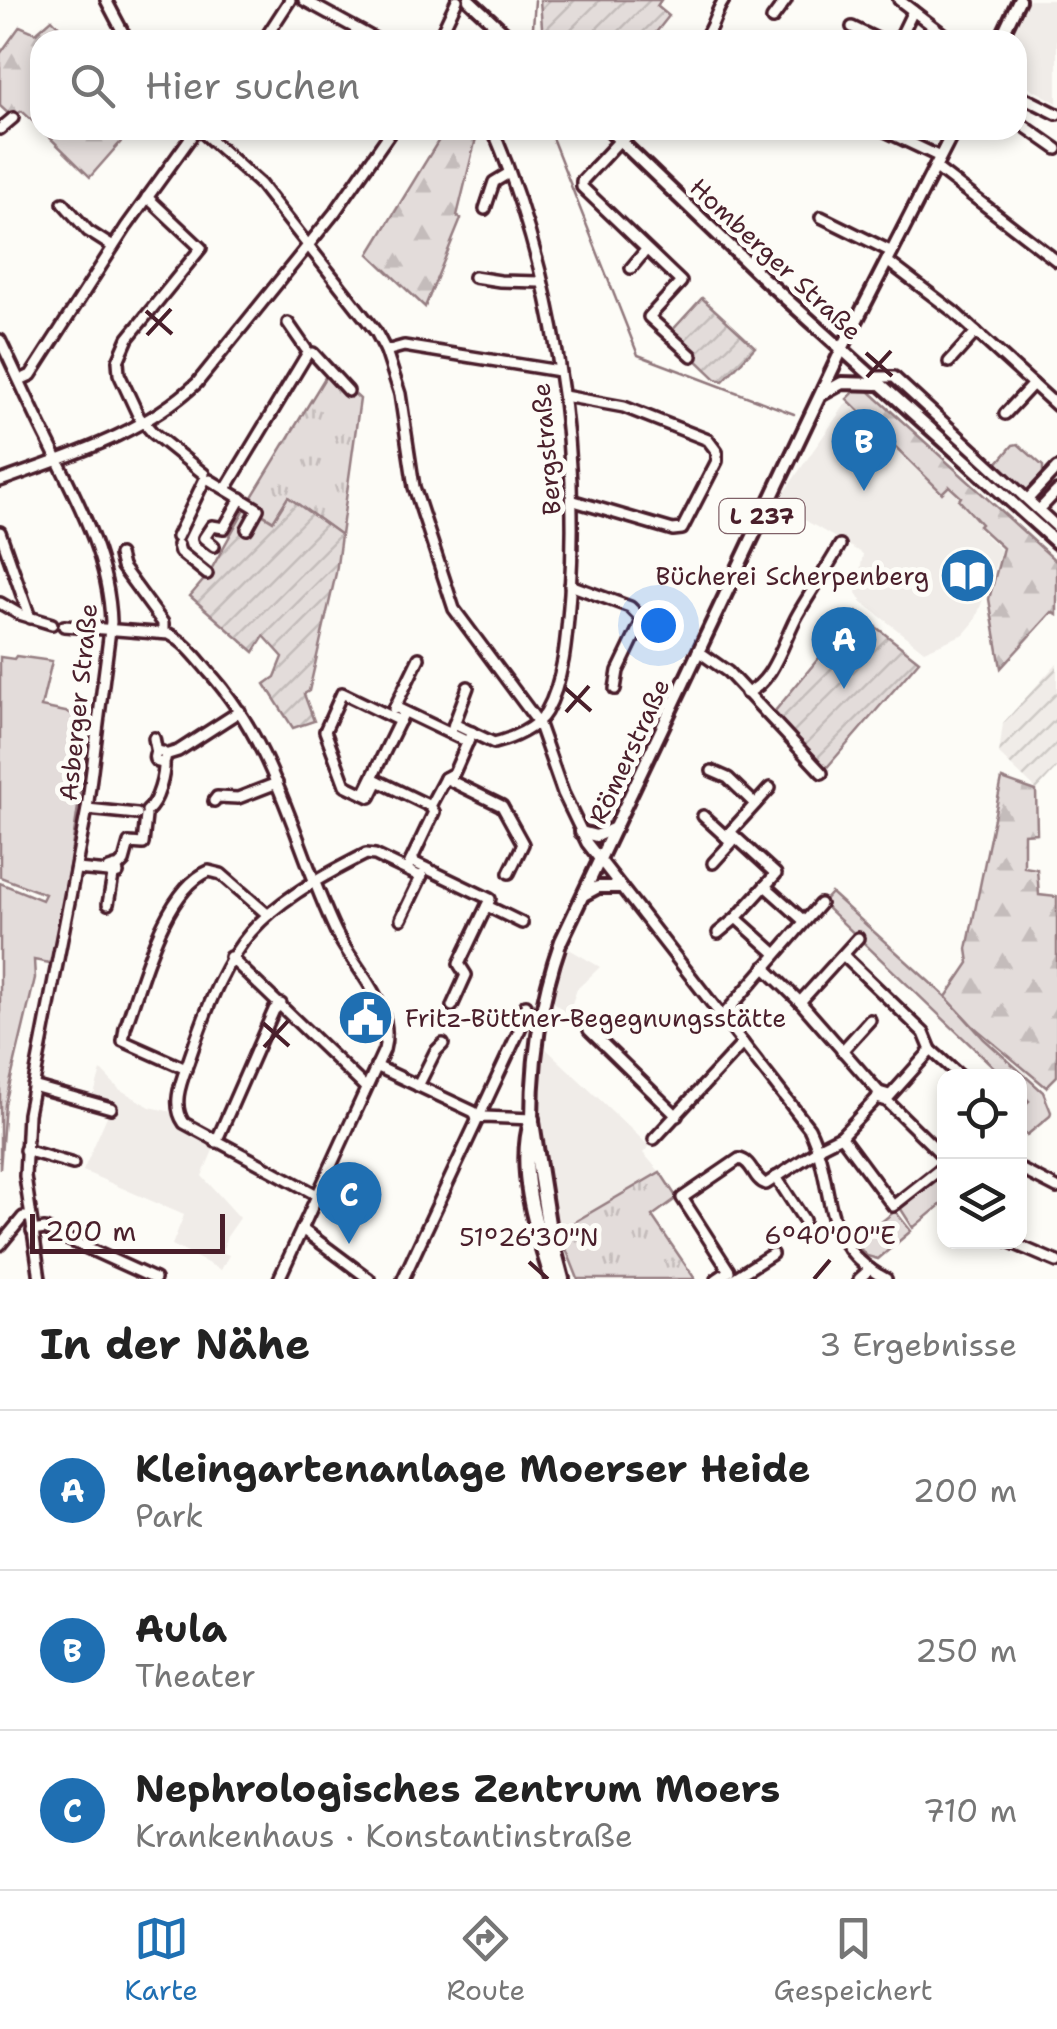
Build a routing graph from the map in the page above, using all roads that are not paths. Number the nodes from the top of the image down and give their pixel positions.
1 (106, 0) edge
2 (290, 0) edge
3 (304, 0) edge
4 (457, 0) edge
5 (469, 0) edge
6 (724, 0) edge
7 (786, 0) edge
8 (899, 0) edge
9 (1020, 0) edge
10 (913, 11) junction
11 (772, 20) dead end
12 (928, 24) junction
13 (852, 27) dead end
14 (122, 30) edge
15 (270, 30) edge
16 (359, 30) edge
17 (443, 30) edge
18 (501, 30) edge
19 (712, 30) edge
20 (858, 30) edge
21 (903, 30) edge
22 (933, 30) edge
23 (936, 30) edge
24 (1005, 30) edge
25 (1027, 98) edge
26 (1057, 114) edge
27 (13, 118) dead end
28 (1027, 127) edge
29 (0, 129) edge
30 (191, 140) edge
31 (209, 140) edge
32 (385, 140) edge
33 (497, 140) edge
34 (900, 140) edge
35 (949, 140) edge
36 (621, 141) joint
37 (1057, 149) edge
38 (937, 162) junction
39 (510, 173) junction
40 (148, 197) junction
41 (63, 203) dead end
42 (485, 210) dead end
43 (821, 217) dead end
44 (308, 246) junction
45 (113, 247) junction
46 (646, 250) junction
47 (890, 256) junction
48 (1057, 261) edge
49 (631, 268) dead end
50 (474, 277) dead end
51 (540, 282) junction
52 (288, 323) dead end
53 (976, 332) junction
54 (0, 340) edge
55 (842, 348) junction
56 (386, 351) junction
57 (308, 353) junction
58 (692, 356) dead end
59 (948, 362) dead end
60 (559, 371) junction
61 (20, 380) junction
62 (877, 381) junction
63 (1033, 384) junction
64 (348, 390) dead end
65 (564, 396) junction
66 (818, 398) junction
67 (1057, 406) edge
68 (1005, 414) dead end
69 (145, 424) junction
70 (57, 459) junction
71 (1057, 468) edge
72 (206, 479) junction
73 (0, 481) edge
74 (226, 489) junction
75 (1057, 491) edge
76 (240, 498) junction
77 (1028, 500) junction
78 (574, 502) junction
79 (1039, 510) junction
80 (1057, 527) edge
81 (247, 528) dead end
82 (0, 532) edge
83 (1057, 543) edge
84 (214, 546) dead end
85 (840, 546) dead end
86 (119, 555) dead end
87 (207, 574) dead end
88 (570, 585) junction
89 (0, 603) edge
90 (30, 618) junction
91 (52, 624) dead end
92 (64, 626) dead end
93 (110, 632) junction
94 (164, 634) junction
95 (698, 651) junction
96 (419, 658) dead end
97 (468, 688) dead end
98 (616, 690) dead end
99 (746, 692) junction
100 (240, 712) junction
101 (397, 714) junction
102 (538, 722) junction
103 (452, 729) junction
104 (470, 737) junction
105 (154, 738) dead end
106 (162, 756) junction
107 (712, 771) dead end
108 (822, 773) dead end
109 (444, 778) junction
110 (375, 779) junction
111 (277, 782) junction
112 (770, 788) dead end
113 (214, 801) dead end
114 (755, 804) junction
115 (430, 806) junction
116 (87, 809) junction
117 (144, 813) junction
118 (703, 816) dead end
119 (616, 827) junction
120 (581, 832) junction
121 (728, 835) junction
122 (600, 861) junction
123 (712, 863) dead end
124 (409, 866) junction
125 (77, 869) junction
126 (113, 872) junction
127 (423, 872) junction
128 (509, 873) dead end
129 (316, 882) junction
130 (765, 886) junction
131 (620, 887) junction
132 (584, 895) junction
133 (488, 902) junction
134 (108, 904) dead end
135 (820, 904) dead end
136 (267, 914) junction
137 (736, 918) junction
138 (401, 919) dead end
139 (804, 921) junction
140 (522, 923) dead end
141 (718, 932) dead end
142 (858, 938) dead end
143 (775, 954) junction
144 (842, 955) junction
145 (230, 958) junction
146 (764, 967) junction
147 (800, 1002) junction
148 (280, 1004) junction
149 (526, 1005) dead end
150 (452, 1006) dead end
151 (722, 1017) junction
152 (870, 1020) dead end
153 (589, 1030) dead end
154 (743, 1043) junction
155 (443, 1044) dead end
156 (930, 1050) junction
157 (842, 1051) junction
158 (376, 1066) junction
159 (186, 1069) junction
160 (952, 1069) edge
161 (33, 1086) junction
162 (418, 1086) junction
163 (365, 1087) junction
164 (883, 1096) junction
165 (111, 1108) dead end
166 (677, 1116) junction
167 (532, 1119) junction
168 (478, 1120) junction
169 (841, 1136) junction
170 (654, 1139) dead end
171 (216, 1142) junction
172 (937, 1145) edge
173 (818, 1149) junction
174 (25, 1150) junction
175 (73, 1164) dead end
176 (937, 1172) edge
177 (1027, 1173) edge
178 (776, 1178) junction
179 (1057, 1188) edge
180 (316, 1195) junction
181 (29, 1217) junction
182 (804, 1220) dead end
183 (302, 1229) junction
184 (32, 1231) junction
185 (0, 1245) edge
186 (1026, 1249) edge
187 (772, 1254) dead end
188 (1057, 1262) edge
189 (870, 1269) junction
190 (732, 1276) edge
191 (40, 1279) edge
192 (155, 1279) edge
193 (278, 1279) edge
194 (369, 1279) edge
195 (403, 1279) edge
196 (552, 1279) edge
197 (562, 1279) edge
198 (716, 1279) edge
199 (859, 1279) edge
200 (886, 1279) edge

1 - 14 street
2 - 15 street
3 - 16 street
4 - 17 street
5 - 18 main road
6 - 19 street
7 - 11 street
8 - 10 street
9 - 24 main road
10 - 12 street
10 - 21 street
12 - 22 street
12 - 23 street
13 - 20 street
25 - 26 street
27 - 29 street
28 - 37 street
30 - 40 street
31 - 44 street
32 - 44 street
33 - 39 street, Bergstraße
34 - 38 street
35 - 38 main road, Römerstraße / L 237
36 - 46 street
36 - 55 main road, Homberger Straße
38 - 47 main road, Römerstraße / L 237
38 - 48 street
39 - 42 street
39 - 51 street, Bergstraße
40 - 45 street
40 - 69 street
41 - 45 street
43 - 47 street
44 - 56 street
44 - 69 street
45 - 61 street
46 - 49 street
46 - 58 street
47 - 53 street
47 - 55 main road, Römerstraße / L 237
50 - 51 street
51 - 60 street, Bergstraße
52 - 57 street
53 - 59 street
53 - 63 street
54 - 61 street, Asberger Straße
55 - 62 main road, Homberger Straße
55 - 66 main road, Römerstraße / L 237
56 - 60 street
56 - 102 street
57 - 64 street
57 - 74 street
60 - 65 street, Bergstraße
61 - 70 street, Asberger Straße
62 - 66 main road
62 - 77 street, Homberger Straße
62 - 83 main road, Homberger Straße
63 - 67 street
63 - 68 street
65 - 78 street, Bergstraße
65 - 78 street
66 - 95 main road, Römerstraße / L 237
69 - 70 street
69 - 72 street
70 - 73 street
70 - 93 street, Asberger Straße
71 - 77 street
72 - 74 street
72 - 87 street
74 - 76 street
75 - 79 street
76 - 81 street
76 - 84 street
77 - 79 street, Homberger Straße
78 - 88 street, Bergstraße
79 - 80 street, Homberger Straße
82 - 90 street
85 - 99 street
86 - 94 street
88 - 98 street
88 - 102 street, Bergstraße
89 - 90 street
90 - 91 street
92 - 93 street
93 - 94 street
93 - 116 street, Asberger Straße
94 - 100 street
95 - 99 street
95 - 119 main road, Römerstraße / L 237
96 - 101 street
97 - 103 street
99 - 108 street
100 - 106 street
100 - 111 street
101 - 103 street
101 - 110 street
101 - 110 street
102 - 104 street
102 - 120 street
103 - 104 street
104 - 109 street
105 - 106 street
106 - 117 street
107 - 114 street
109 - 115 street
109 - 128 street
110 - 115 street
111 - 113 street
111 - 129 street
112 - 114 street
114 - 121 street
115 - 124 street
116 - 117 street
116 - 125 street, Asberger Straße
117 - 126 street
118 - 121 street
119 - 120 main road
119 - 122 main road, Römerstraße / L 237
120 - 122 street
121 - 123 street
121 - 130 street
122 - 131 street
122 - 132 main road, Römerstraße / L 237
124 - 127 street
124 - 129 street
125 - 126 street
125 - 161 street, Asberger Straße
126 - 134 street
127 - 133 street
127 - 138 street
129 - 136 street
129 - 158 street
130 - 137 street
130 - 139 street
131 - 132 main road
131 - 151 street
132 - 167 main road, Römerstraße / L 237
133 - 140 street
133 - 150 street
135 - 139 street
136 - 145 street
136 - 159 street
137 - 141 street
137 - 143 street
139 - 143 street
142 - 144 street
143 - 146 street
144 - 147 street
144 - 156 street
145 - 148 street
145 - 159 street
146 - 147 street
146 - 151 street
147 - 157 street
148 - 163 street
148 - 171 street
149 - 168 street
151 - 154 street
152 - 157 street
153 - 166 street
154 - 166 street
154 - 173 street
155 - 162 street
156 - 160 street
156 - 164 street
157 - 164 street
158 - 162 street
158 - 163 street
159 - 171 street
161 - 165 street
161 - 174 street, Asberger Straße
162 - 168 street
163 - 180 street
164 - 169 street
164 - 172 street
166 - 170 street
167 - 168 street
167 - 196 highway, L 237
167 - 197 highway, L 237
168 - 195 street
169 - 173 street
169 - 176 street
171 - 180 street
173 - 178 street
173 - 189 street
174 - 175 street
174 - 181 street, Asberger Straße
177 - 179 street
178 - 182 street
178 - 190 street
180 - 183 street
181 - 184 street, Asberger Straße
181 - 185 street
183 - 193 street
183 - 194 street
184 - 191 street, Asberger Straße
184 - 192 street
186 - 188 street
187 - 190 street
189 - 199 street
189 - 200 street
190 - 198 street

